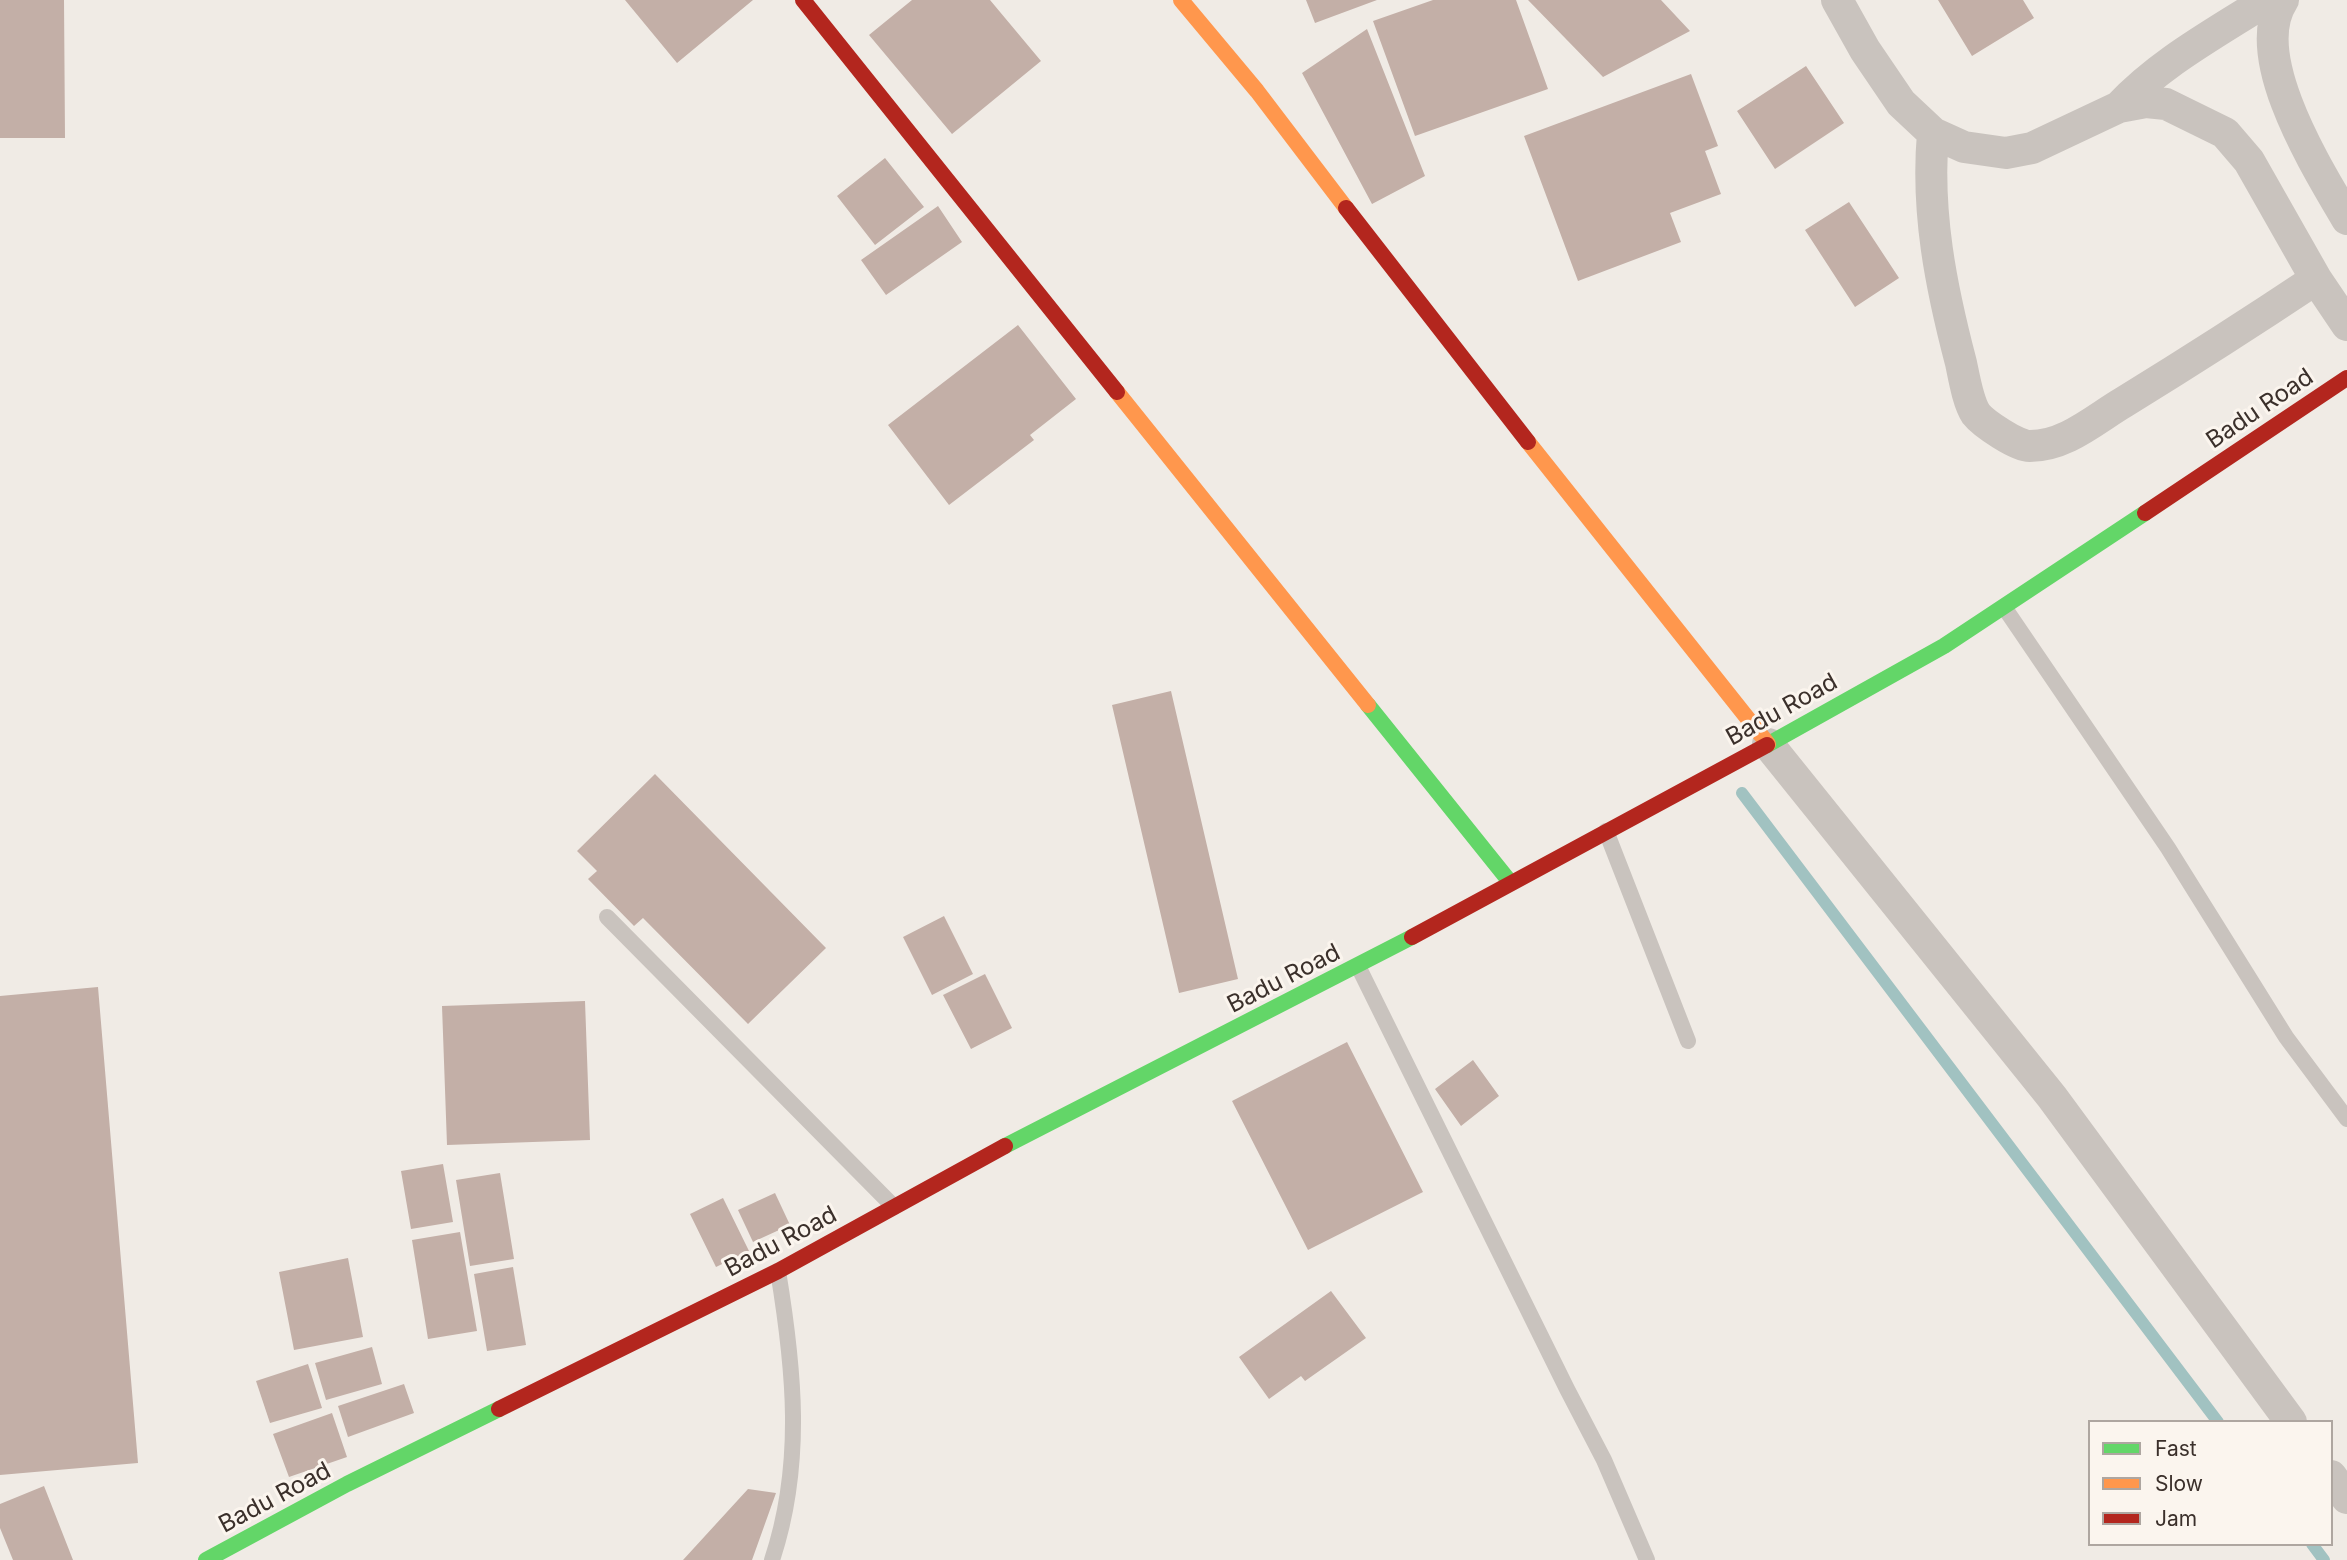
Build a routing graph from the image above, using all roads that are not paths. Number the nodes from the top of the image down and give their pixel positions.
1 (803, 0) edge
2 (1181, 0) edge
3 (1837, 0) edge
4 (2267, 0) edge
5 (2283, 0) edge
6 (2119, 107) junction
7 (1933, 133) junction
8 (2347, 219) edge
9 (2316, 279) junction
10 (2347, 325) edge
11 (2347, 378) edge
12 (2004, 607) junction
13 (1768, 744) junction
14 (1606, 831) junction
15 (1510, 882) junction
16 (607, 917) dead end
17 (1358, 966) junction
18 (1688, 1041) dead end
19 (2347, 1119) edge
20 (894, 1207) junction
21 (778, 1271) junction
22 (2290, 1420) edge
23 (2333, 1479) edge
24 (2347, 1498) edge
25 (206, 1560) edge
26 (772, 1560) edge
27 (1647, 1560) edge

1 - 15 main road
2 - 13 main road
3 - 7 street
4 - 6 street
5 - 8 street
6 - 7 street
6 - 9 street
7 - 9 street
9 - 10 street
11 - 12 main road, Badu Road
12 - 13 main road, Badu Road
12 - 19 lane
13 - 14 main road, Badu Road
13 - 22 street
14 - 15 main road, Badu Road
14 - 18 lane
15 - 17 main road, Badu Road
16 - 20 lane
17 - 20 main road, Badu Road
17 - 27 lane
20 - 21 main road, Badu Road
21 - 25 main road, Badu Road
21 - 26 lane
23 - 24 street

